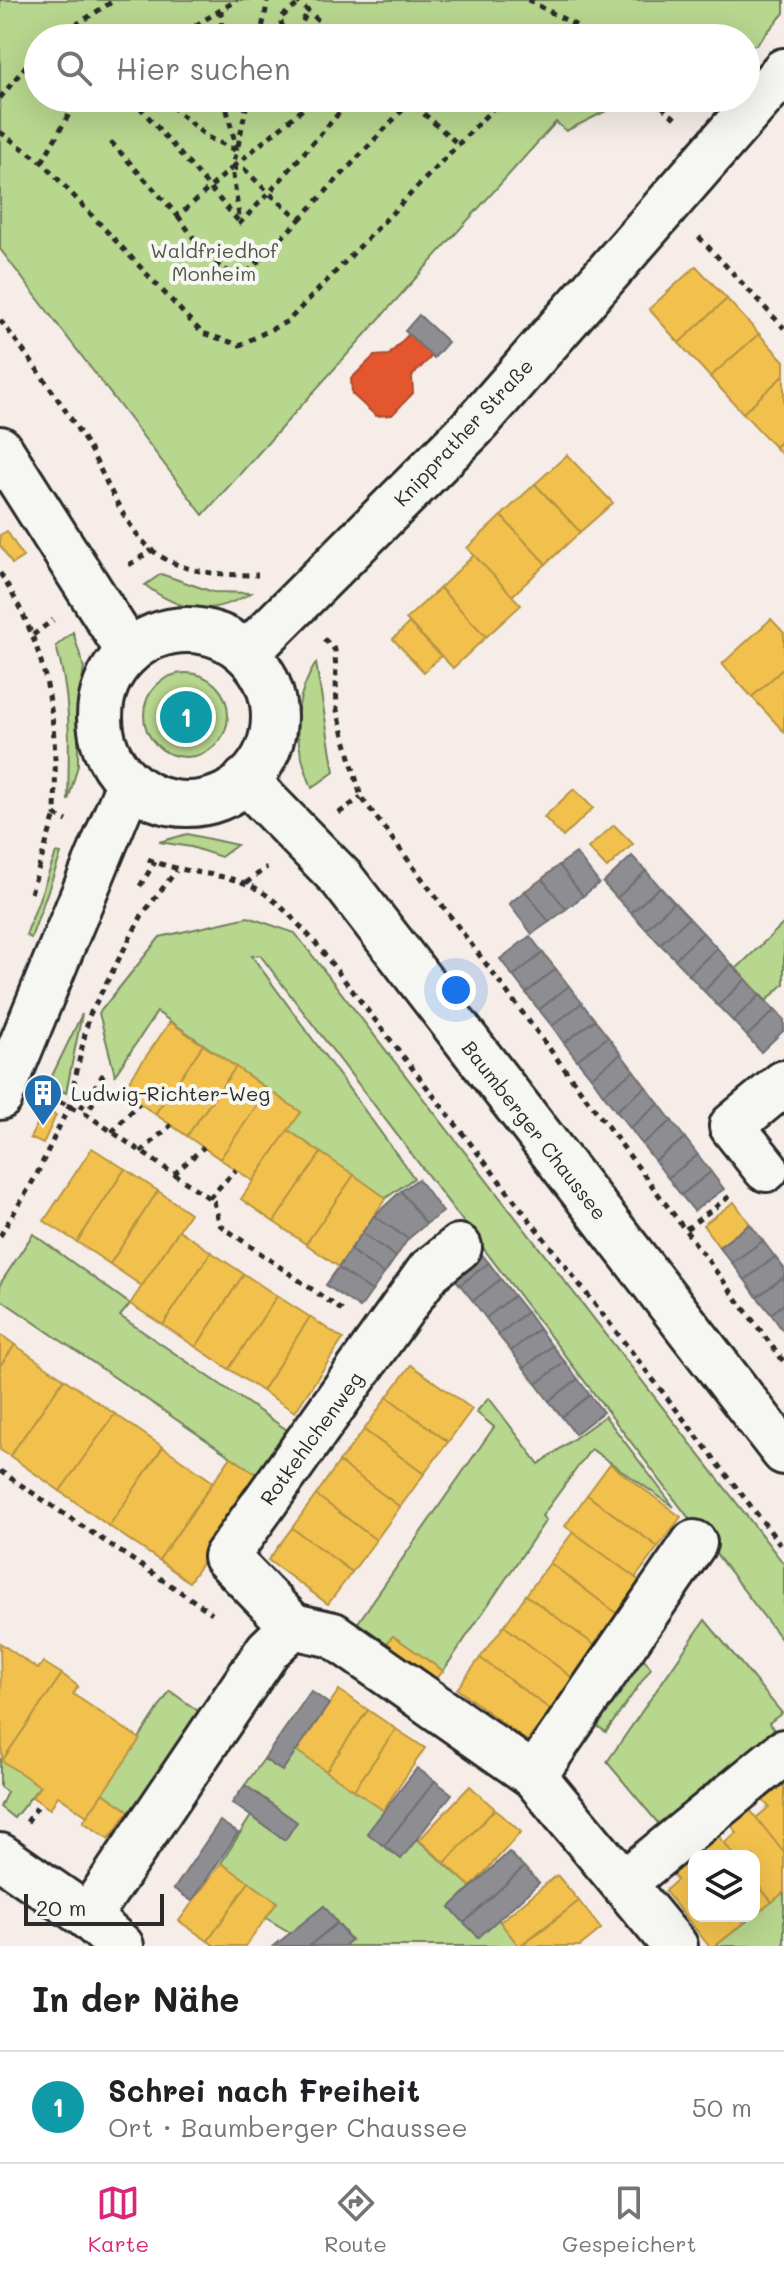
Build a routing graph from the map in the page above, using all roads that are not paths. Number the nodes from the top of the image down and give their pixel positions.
1 (784, 71) edge
2 (760, 98) edge
3 (748, 112) edge
4 (0, 449) edge
5 (129, 652) junction
6 (248, 652) junction
7 (245, 780) junction
8 (129, 784) junction
9 (784, 1083) edge
10 (4, 1087) edge
11 (766, 1169) dead end
12 (459, 1247) dead end
13 (784, 1452) edge
14 (694, 1543) dead end
15 (280, 1638) junction
16 (784, 1752) edge
17 (534, 1776) junction
18 (0, 1856) edge
19 (624, 1883) junction
20 (88, 1917) junction
21 (121, 1946) edge
22 (675, 1946) edge

1 - 2 street, Knipprather Straße
3 - 6 street, Knipprather Straße
4 - 5 street
5 - 6 street
5 - 8 street
6 - 7 street
7 - 8 street
7 - 13 street, Baumberger Chaussee
8 - 10 street
9 - 11 street
12 - 15 street, Rotkehlchenweg
14 - 17 street
15 - 17 street
15 - 20 street
16 - 19 street
17 - 19 street
18 - 20 street
19 - 22 street
20 - 21 street

